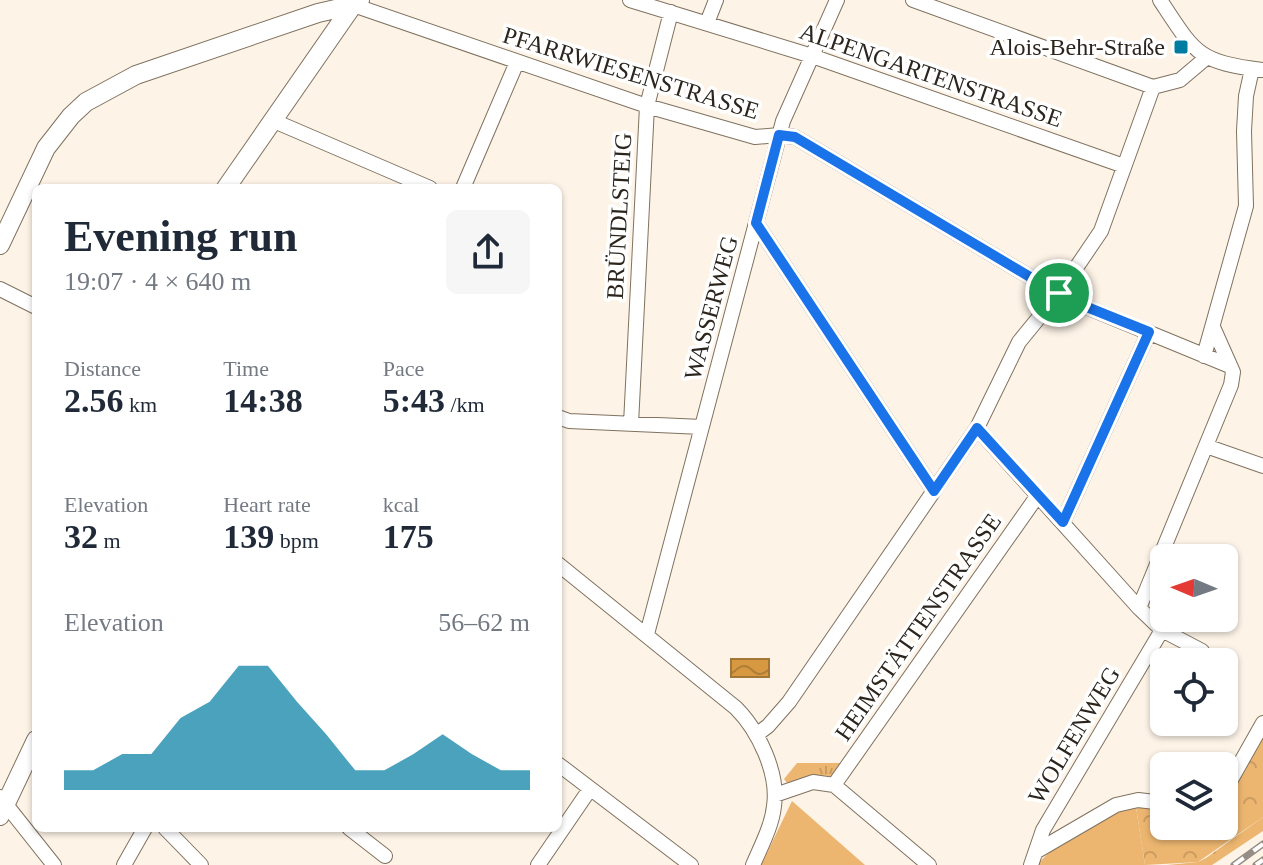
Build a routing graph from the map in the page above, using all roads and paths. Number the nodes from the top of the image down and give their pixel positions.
1 (630, 0) edge
2 (716, 0) edge
3 (837, 0) edge
4 (913, 0) edge
5 (1160, 0) edge
6 (357, 2) edge
7 (671, 12) junction
8 (707, 23) junction
9 (812, 56) junction
10 (1206, 58) junction
11 (517, 62) junction
12 (1258, 69) edge
13 (1153, 87) junction
14 (647, 106) junction
15 (274, 121) junction
16 (779, 135) junction
17 (1124, 166) junction
18 (229, 184) edge
19 (421, 184) edge
20 (465, 184) edge
21 (756, 223) junction
22 (0, 245) edge
23 (0, 289) edge
24 (1059, 293) junction
25 (32, 305) edge
26 (1213, 327) junction
27 (1149, 332) junction
28 (1204, 356) junction
29 (1230, 366) junction
30 (562, 418) edge
31 (631, 424) junction
32 (702, 427) junction
33 (977, 428) junction
34 (1206, 446) junction
35 (1263, 466) edge
36 (934, 491) junction
37 (1038, 495) junction
38 (1063, 522) junction
39 (562, 567) edge
40 (1139, 608) junction
41 (1150, 619) edge
42 (1161, 632) edge
43 (1166, 632) edge
44 (647, 634) junction
45 (1196, 648) edge
46 (1263, 723) edge
47 (756, 735) junction
48 (32, 748) edge
49 (562, 767) edge
50 (1238, 767) edge
51 (834, 785) junction
52 (590, 789) junction
53 (785, 791) junction
54 (1150, 801) edge
55 (2, 806) edge
56 (562, 830) edge
57 (143, 832) edge
58 (169, 832) edge
59 (354, 832) edge
60 (561, 832) edge
61 (385, 856) dead end
62 (1034, 858) edge
63 (54, 865) edge
64 (124, 865) edge
65 (201, 865) edge
66 (538, 865) edge
67 (691, 865) edge
68 (753, 865) edge
69 (929, 865) edge

1 - 7 street, ALPENGARTENSTRASSE
2 - 8 street
3 - 9 street, WASSERWEG
4 - 13 street
5 - 10 street
6 - 11 street, PFARRWIESENSTRASSE
6 - 15 street
6 - 22 street
7 - 8 street, ALPENGARTENSTRASSE
7 - 14 street, BRÜNDLSTEIG
8 - 9 street, ALPENGARTENSTRASSE
9 - 16 street, WASSERWEG
9 - 17 street, ALPENGARTENSTRASSE
10 - 12 street
10 - 13 street
11 - 14 street, PFARRWIESENSTRASSE
11 - 20 street
12 - 26 street
13 - 17 street
14 - 16 street, PFARRWIESENSTRASSE
14 - 31 street, BRÜNDLSTEIG
15 - 18 street
15 - 19 street
16 - 21 street, WASSERWEG
16 - 24 street, PFARRWIESENSTRASSE
17 - 24 street
21 - 32 street, WASSERWEG
21 - 36 street
23 - 25 street
24 - 27 street, PFARRWIESENSTRASSE
24 - 33 street
26 - 28 street
26 - 29 street
27 - 28 street, PFARRWIESENSTRASSE
27 - 38 street
28 - 29 street, PFARRWIESENSTRASSE
29 - 34 street
30 - 31 street
31 - 32 street
32 - 44 street, WASSERWEG
33 - 36 street
33 - 37 street
34 - 35 street
34 - 40 street
36 - 47 street
37 - 38 street
37 - 51 street, HEIMSTÄTTENSTRASSE
38 - 40 street
39 - 44 street
40 - 41 street
42 - 62 street, WOLFENWEG
43 - 45 street
44 - 47 street
46 - 50 street
47 - 53 street
48 - 55 street
49 - 52 street
51 - 53 street
51 - 69 street
52 - 56 street
52 - 67 street
53 - 68 street
54 - 62 street
55 - 63 street
57 - 64 street
58 - 65 street
59 - 61 street
60 - 66 street

